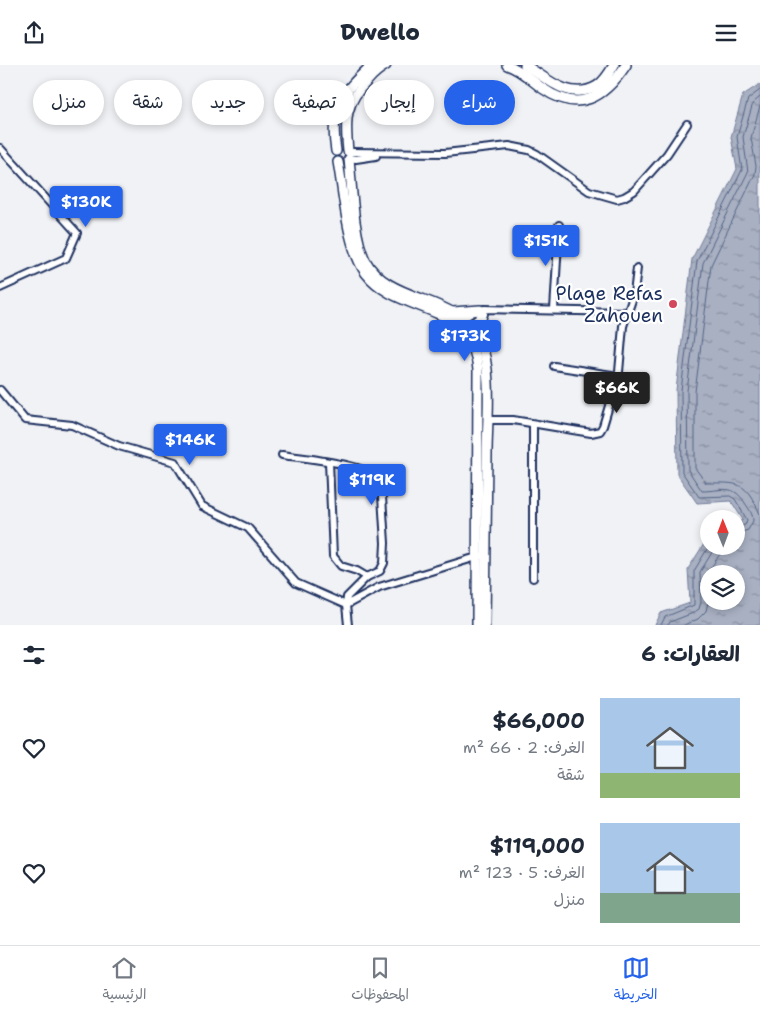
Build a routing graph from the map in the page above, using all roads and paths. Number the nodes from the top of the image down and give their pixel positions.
1 (372, 65) edge
2 (386, 65) edge
3 (507, 65) edge
4 (525, 65) edge
5 (614, 65) edge
6 (626, 65) edge
7 (687, 124) dead end
8 (0, 148) edge
9 (336, 151) junction
10 (349, 155) junction
11 (338, 162) junction
12 (559, 225) dead end
13 (637, 269) dead end
14 (0, 289) edge
15 (554, 310) junction
16 (627, 311) junction
17 (453, 312) junction
18 (481, 312) junction
19 (462, 325) junction
20 (480, 341) junction
21 (554, 366) dead end
22 (618, 376) junction
23 (0, 389) edge
24 (488, 420) junction
25 (533, 424) junction
26 (282, 455) dead end
27 (329, 462) junction
28 (482, 556) junction
29 (367, 577) junction
30 (533, 578) dead end
31 (346, 605) junction
32 (348, 625) edge
33 (477, 625) edge
34 (485, 625) edge

1 - 9 main road
2 - 10 main road
3 - 6 main road
4 - 5 main road
7 - 10 street
8 - 14 street
9 - 10 main road
9 - 11 main road
10 - 11 main road
10 - 17 main road
11 - 19 main road
12 - 15 street
13 - 16 street
15 - 16 street
15 - 18 street
16 - 22 street
17 - 18 main road
17 - 19 main road
18 - 19 street
18 - 20 main road
19 - 20 main road
19 - 28 main road
20 - 24 main road
21 - 22 street
22 - 25 street
23 - 31 street
24 - 25 street
24 - 28 main road
25 - 30 street
26 - 27 street
27 - 29 street
27 - 29 street
28 - 31 street
28 - 33 main road
28 - 34 main road
29 - 31 street
31 - 32 street

